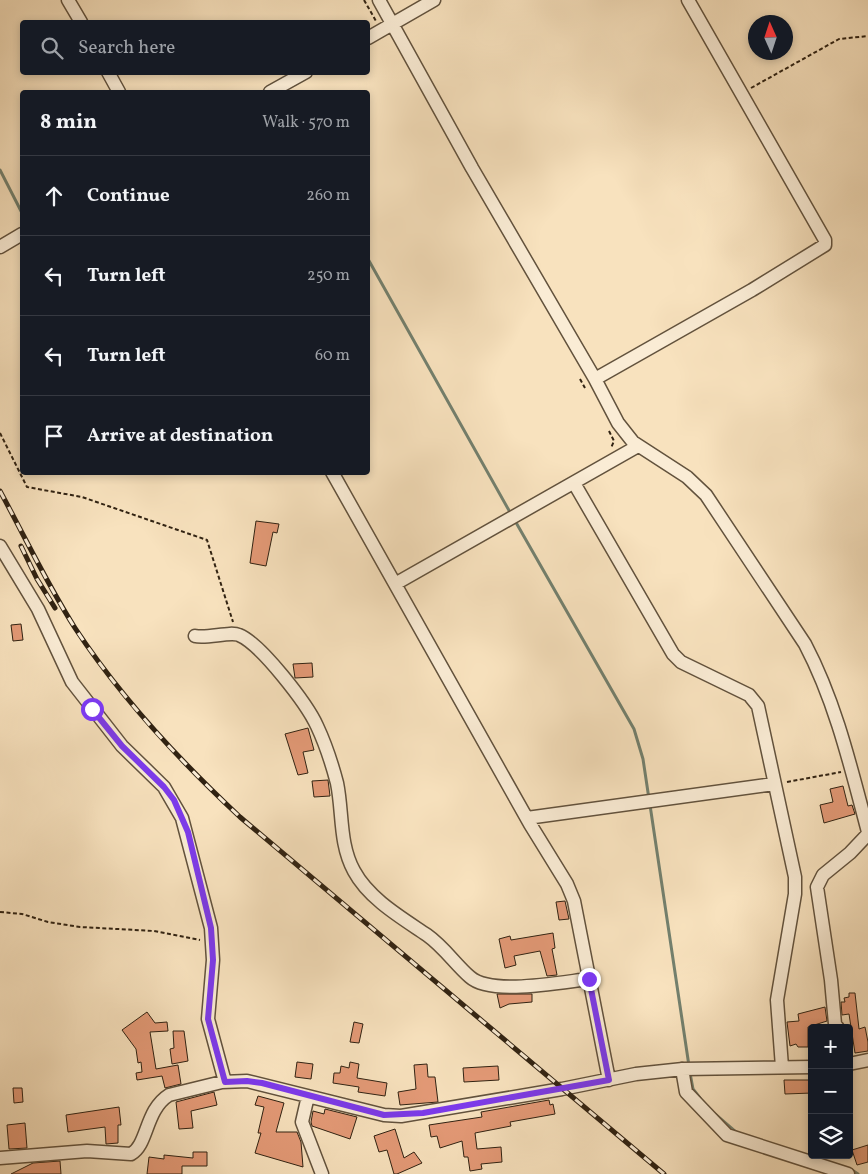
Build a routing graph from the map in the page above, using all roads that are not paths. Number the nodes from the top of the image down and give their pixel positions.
1 (68, 0) edge
2 (379, 0) edge
3 (434, 0) edge
4 (688, 0) edge
5 (80, 20) edge
6 (387, 27) junction
7 (370, 37) edge
8 (110, 75) edge
9 (301, 75) edge
10 (118, 90) edge
11 (274, 90) edge
12 (20, 235) edge
13 (0, 247) edge
14 (595, 379) junction
15 (638, 446) junction
16 (334, 475) edge
17 (574, 482) junction
18 (0, 546) edge
19 (395, 584) junction
20 (195, 636) dead end
21 (774, 784) junction
22 (527, 818) junction
23 (868, 833) edge
24 (795, 880) junction
25 (817, 887) junction
26 (589, 979) junction
27 (835, 1024) edge
28 (868, 1060) edge
29 (853, 1063) edge
30 (782, 1067) junction
31 (808, 1067) edge
32 (682, 1069) junction
33 (609, 1080) junction
34 (225, 1082) junction
35 (308, 1096) junction
36 (0, 1158) edge
37 (322, 1174) edge
38 (848, 1174) edge

1 - 5 street
2 - 6 street
3 - 6 street
4 - 14 street
6 - 7 street
6 - 14 street
8 - 10 street
9 - 11 street
12 - 13 street
14 - 15 street
15 - 17 street
15 - 23 street
16 - 19 street
17 - 19 street
17 - 21 street
18 - 34 street
19 - 22 street
20 - 26 street
21 - 22 street
21 - 24 street
22 - 26 street
23 - 25 street
24 - 25 street
24 - 30 street
25 - 27 street
26 - 33 street
28 - 29 street
30 - 31 street
30 - 32 street
32 - 33 street
32 - 38 street
33 - 35 street
34 - 35 street
34 - 36 street
35 - 37 street

